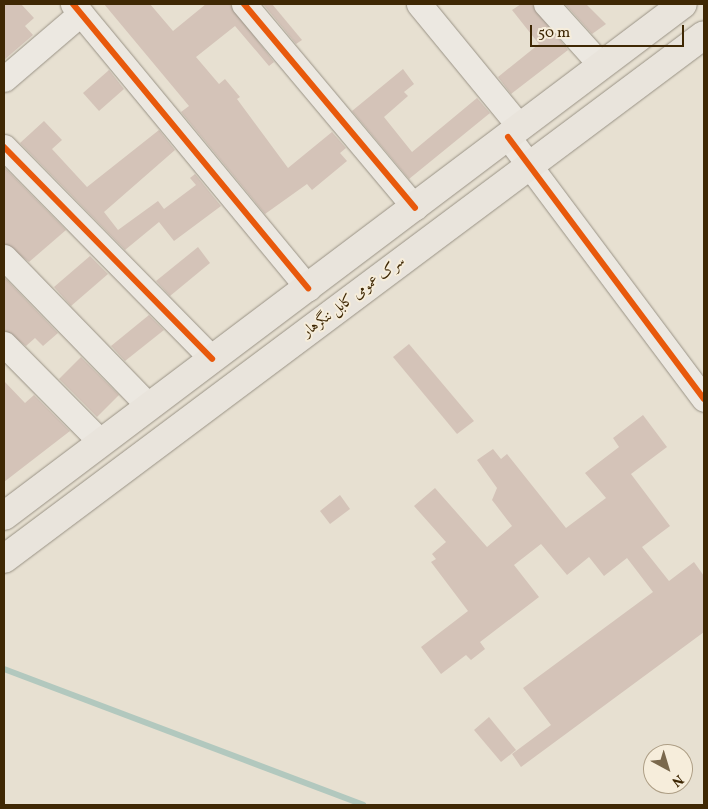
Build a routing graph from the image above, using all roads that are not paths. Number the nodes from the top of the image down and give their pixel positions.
1 (244, 4) edge
2 (419, 4) edge
3 (546, 4) edge
4 (683, 4) edge
5 (77, 8) edge
6 (704, 35) edge
7 (601, 65) junction
8 (4, 79) edge
9 (514, 132) junction
10 (4, 147) edge
11 (530, 166) junction
12 (415, 208) junction
13 (4, 257) edge
14 (308, 288) junction
15 (4, 344) edge
16 (212, 359) junction
17 (704, 399) edge
18 (148, 406) junction
19 (100, 441) junction
20 (4, 516) edge
21 (4, 559) edge

1 - 12 street
2 - 9 street
3 - 7 street
4 - 7 highway
5 - 8 street
5 - 14 street
6 - 11 highway, سرک عمومی کابل ننگرهار
7 - 9 highway
9 - 11 street
9 - 12 highway
10 - 16 street
11 - 17 street
11 - 21 highway, سرک عمومی کابل ننگرهار
12 - 14 highway
13 - 18 street
14 - 16 highway
15 - 19 street
16 - 18 highway
18 - 19 highway
19 - 20 highway

